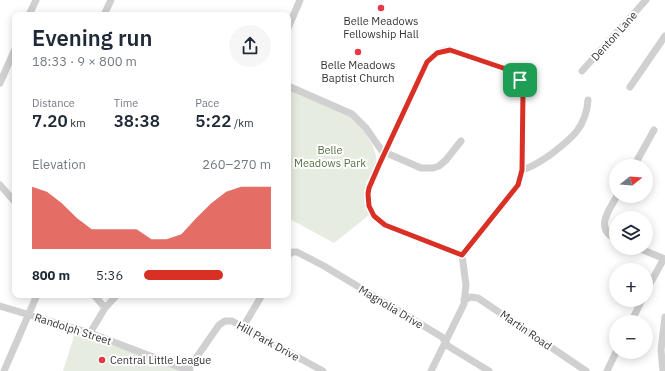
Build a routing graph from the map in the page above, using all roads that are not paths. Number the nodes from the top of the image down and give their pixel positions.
1 (36, 0) edge
2 (111, 0) edge
3 (300, 0) edge
4 (646, 0) edge
5 (30, 12) edge
6 (105, 12) edge
7 (291, 21) edge
8 (665, 36) edge
9 (12, 56) edge
10 (582, 71) dead end
11 (0, 83) edge
12 (291, 87) edge
13 (630, 87) dead end
14 (588, 100) dead end
15 (654, 130) dead end
16 (461, 141) dead end
17 (385, 152) junction
18 (638, 159) edge
19 (522, 170) junction
20 (0, 185) edge
21 (12, 199) edge
22 (613, 203) edge
23 (609, 234) edge
24 (291, 253) edge
25 (653, 254) edge
26 (462, 255) junction
27 (665, 259) edge
28 (653, 278) edge
29 (36, 298) edge
30 (97, 298) edge
31 (114, 298) edge
32 (260, 298) edge
33 (464, 300) junction
34 (0, 306) edge
35 (105, 308) junction
36 (28, 315) junction
37 (665, 317) edge
38 (243, 327) junction
39 (90, 333) junction
40 (445, 342) junction
41 (612, 359) edge
42 (4, 371) edge
43 (189, 371) edge
44 (322, 371) edge
45 (431, 371) edge
46 (489, 371) edge
47 (586, 371) edge
48 (606, 371) edge
49 (663, 371) edge

1 - 5 street
2 - 6 street
3 - 7 street
4 - 10 street, Denton Lane
8 - 13 street
9 - 11 street
12 - 17 street
14 - 19 street
15 - 18 street
16 - 17 street
17 - 19 street
17 - 26 street
19 - 26 street
20 - 21 street
22 - 23 street
24 - 40 street, Magnolia Drive
25 - 27 street
26 - 33 street
27 - 28 street
29 - 36 street
30 - 35 street
31 - 35 street
32 - 38 street
33 - 40 street
33 - 47 street, Martin Road
34 - 36 street, Randolph Street
35 - 39 street
36 - 39 street, Randolph Street
36 - 42 street
37 - 49 street
38 - 43 street, Hill Park Drive
38 - 44 street, Hill Park Drive
39 - 43 street, Randolph Street
40 - 45 street
40 - 46 street, Magnolia Drive
41 - 48 street

